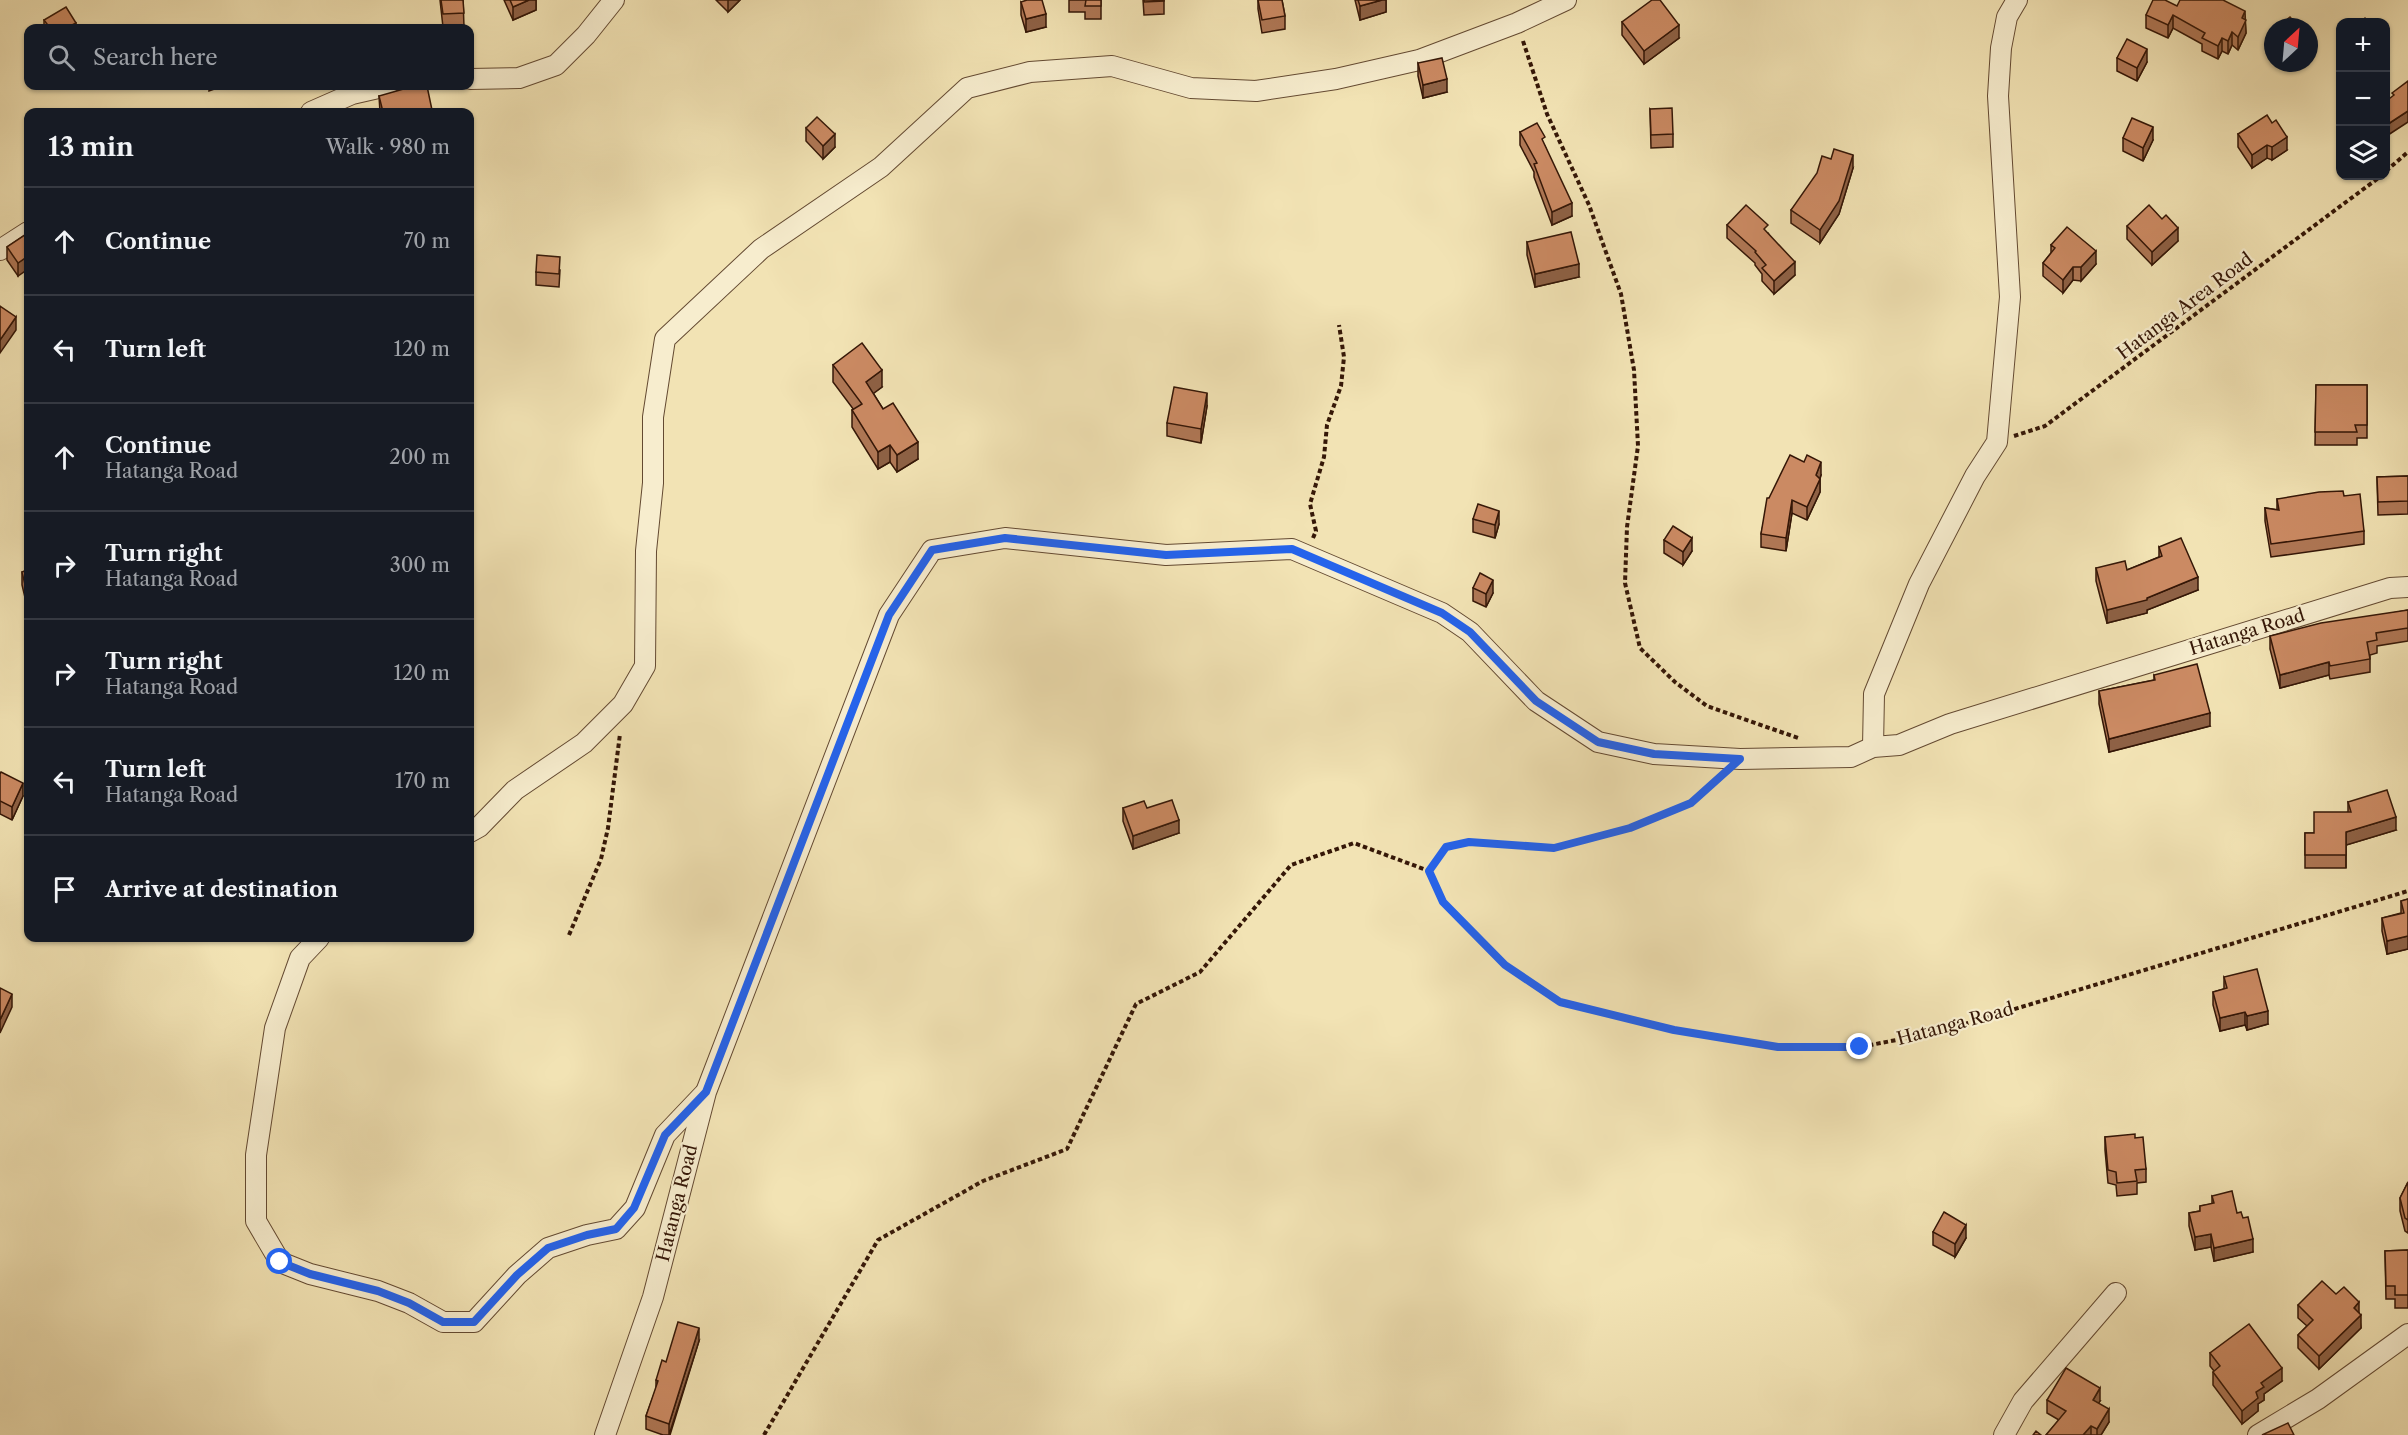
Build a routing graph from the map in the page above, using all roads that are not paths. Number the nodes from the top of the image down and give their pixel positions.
1 (614, 0) edge
2 (1566, 0) edge
3 (2017, 0) edge
4 (474, 79) edge
5 (370, 90) edge
6 (319, 108) edge
7 (24, 235) edge
8 (0, 250) edge
9 (2408, 586) edge
10 (1873, 747) junction
11 (474, 830) edge
12 (315, 942) edge
13 (706, 1092) junction
14 (2116, 1293) dead end
15 (2408, 1334) edge
16 (605, 1435) edge
17 (2004, 1435) edge
18 (2259, 1435) edge

1 - 4 street
2 - 11 street
3 - 10 street
5 - 6 street
7 - 8 street
9 - 10 street, Hatanga Road
10 - 13 street, Hatanga Road
12 - 13 street
13 - 16 street, Hatanga Road
14 - 17 street
15 - 18 street

